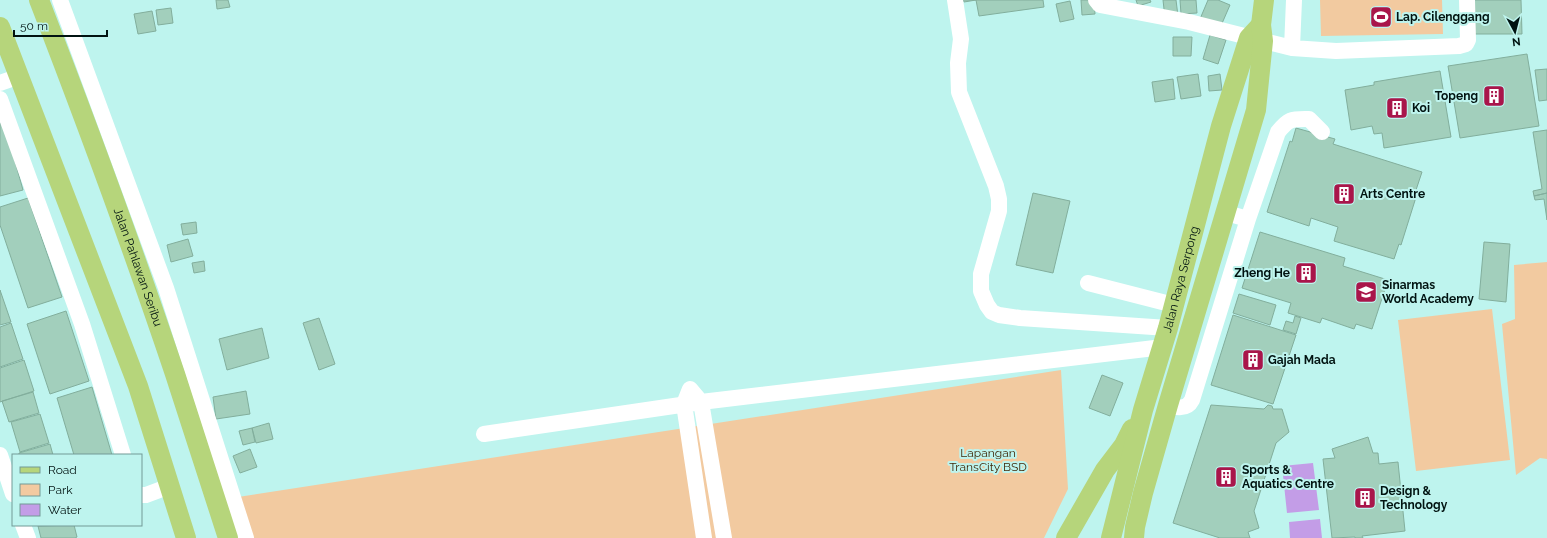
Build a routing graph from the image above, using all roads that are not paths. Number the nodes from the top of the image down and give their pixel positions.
1 (39, 0) edge
2 (60, 0) edge
3 (955, 0) edge
4 (1096, 0) edge
5 (1264, 0) edge
6 (1294, 0) edge
7 (1467, 0) edge
8 (0, 27) edge
9 (1257, 35) junction
10 (1292, 48) junction
11 (20, 76) junction
12 (0, 83) edge
13 (0, 99) edge
14 (1230, 100) junction
15 (1256, 110) junction
16 (1322, 132) dead end
17 (1226, 213) junction
18 (1248, 219) junction
19 (1088, 283) dead end
20 (1174, 305) junction
21 (1166, 337) junction
22 (701, 402) junction
23 (684, 404) junction
24 (1168, 405) junction
25 (1143, 410) junction
26 (484, 434) dead end
27 (123, 454) edge
28 (0, 455) edge
29 (170, 486) junction
30 (12, 491) edge
31 (142, 495) edge
32 (24, 526) edge
33 (28, 538) edge
34 (186, 538) edge
35 (228, 538) edge
36 (246, 538) edge
37 (704, 538) edge
38 (724, 538) edge
39 (1066, 538) edge
40 (1112, 538) edge
41 (1134, 538) edge

1 - 35 main road, Jalan Pahlawan Seribu
2 - 36 street
3 - 21 street
4 - 9 street
5 - 9 main road, Jalan Raya Serpong
6 - 10 street
7 - 10 street
8 - 11 main road
9 - 10 street
9 - 14 main road, Jalan Raya Serpong
9 - 15 main road, Jalan Raya Serpong
11 - 12 street
11 - 29 main road
13 - 27 street
14 - 15 main road
14 - 20 main road, Jalan Raya Serpong
15 - 17 main road, Jalan Raya Serpong
16 - 18 street
17 - 18 street
17 - 24 main road, Jalan Raya Serpong
18 - 24 street
19 - 20 street
20 - 21 main road, Jalan Raya Serpong
21 - 22 street
21 - 25 main road, Jalan Raya Serpong
22 - 23 street
22 - 38 street
23 - 26 street
23 - 37 street
24 - 41 main road, Jalan Raya Serpong
25 - 39 main road
25 - 40 main road, Jalan Raya Serpong
28 - 30 street
29 - 31 street
29 - 34 main road
32 - 33 street

